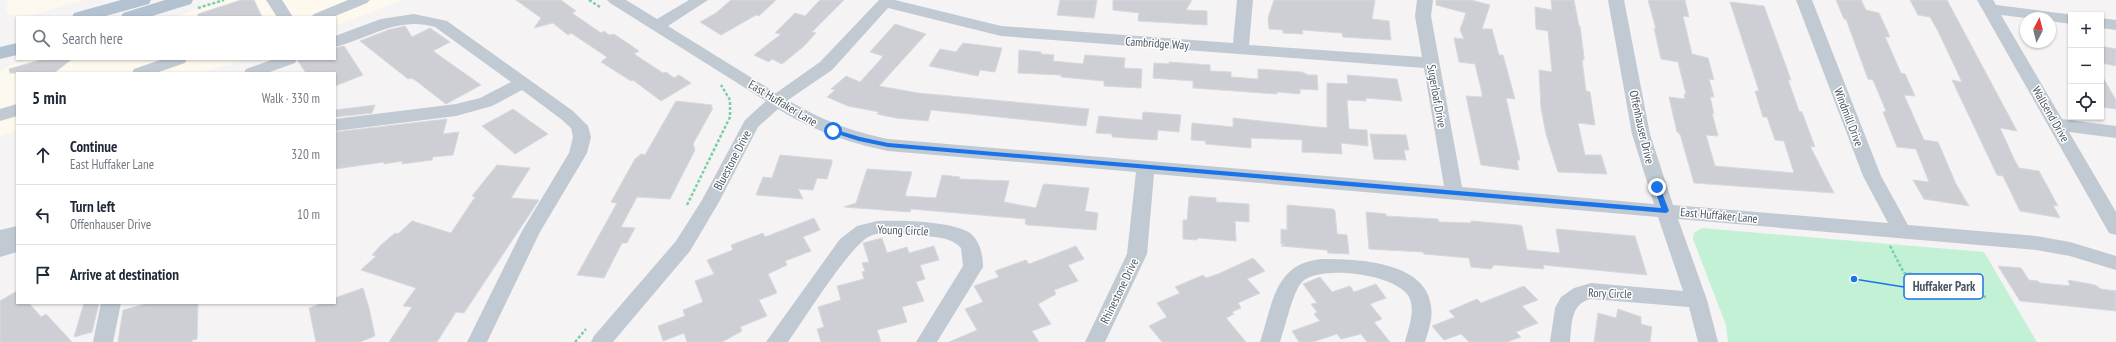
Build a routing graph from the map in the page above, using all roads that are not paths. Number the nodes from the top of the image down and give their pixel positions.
1 (142, 0) edge
2 (184, 0) edge
3 (274, 0) edge
4 (362, 0) edge
5 (700, 0) edge
6 (1245, 0) edge
7 (1425, 0) edge
8 (1616, 0) edge
9 (1804, 0) edge
10 (886, 1) edge
11 (609, 4) edge
12 (1988, 4) edge
13 (85, 16) edge
14 (133, 16) edge
15 (284, 16) edge
16 (322, 16) edge
17 (2068, 18) edge
18 (2104, 23) edge
19 (2116, 25) edge
20 (657, 26) junction
21 (16, 35) edge
22 (0, 39) edge
23 (336, 42) edge
24 (16, 48) edge
25 (1241, 49) junction
26 (0, 53) edge
27 (176, 60) edge
28 (286, 60) edge
29 (1431, 63) junction
30 (143, 72) edge
31 (255, 72) edge
32 (523, 83) junction
33 (777, 100) junction
34 (16, 110) edge
35 (0, 115) edge
36 (2056, 124) junction
37 (336, 125) edge
38 (2116, 132) edge
39 (1146, 167) junction
40 (1454, 193) junction
41 (1666, 211) junction
42 (2116, 228) edge
43 (16, 233) edge
44 (1895, 236) junction
45 (0, 237) edge
46 (16, 246) edge
47 (0, 250) edge
48 (2116, 263) edge
49 (1697, 300) junction
50 (111, 304) edge
51 (103, 342) edge
52 (477, 342) edge
53 (601, 342) edge
54 (776, 342) edge
55 (926, 342) edge
56 (1095, 342) edge
57 (1270, 342) edge
58 (1415, 342) edge
59 (1560, 342) edge
60 (1708, 342) edge

1 - 13 main road
2 - 14 main road
3 - 15 street
4 - 16 street
5 - 20 street
6 - 25 street
7 - 29 street, Sugerloaf Drive
8 - 41 street, Offenhauser Drive
9 - 44 street, Windmill Drive
10 - 25 street, Cambridge Way
10 - 33 street, Bluestone Drive
11 - 20 street, East Huffaker Lane
12 - 17 street
12 - 36 street, Wallsend Drive
18 - 19 street
20 - 33 street, East Huffaker Lane
21 - 22 main road
23 - 32 street
24 - 26 main road
25 - 29 street, Cambridge Way
27 - 30 street
28 - 31 street
29 - 40 street, Sugerloaf Drive
32 - 37 street
32 - 52 street
33 - 39 street, East Huffaker Lane
33 - 53 street, Bluestone Drive
34 - 35 street
36 - 38 street
36 - 42 street, Wallsend Drive
39 - 40 street, East Huffaker Lane
39 - 56 street, Rhinestone Drive
40 - 41 street, East Huffaker Lane
41 - 44 street, East Huffaker Lane
41 - 49 street, Offenhauser Drive
43 - 45 street
44 - 48 street, East Huffaker Lane
46 - 47 street
49 - 59 street, Rory Circle
49 - 60 street, Offenhauser Drive
50 - 51 street
54 - 55 street, Young Circle
57 - 58 street

